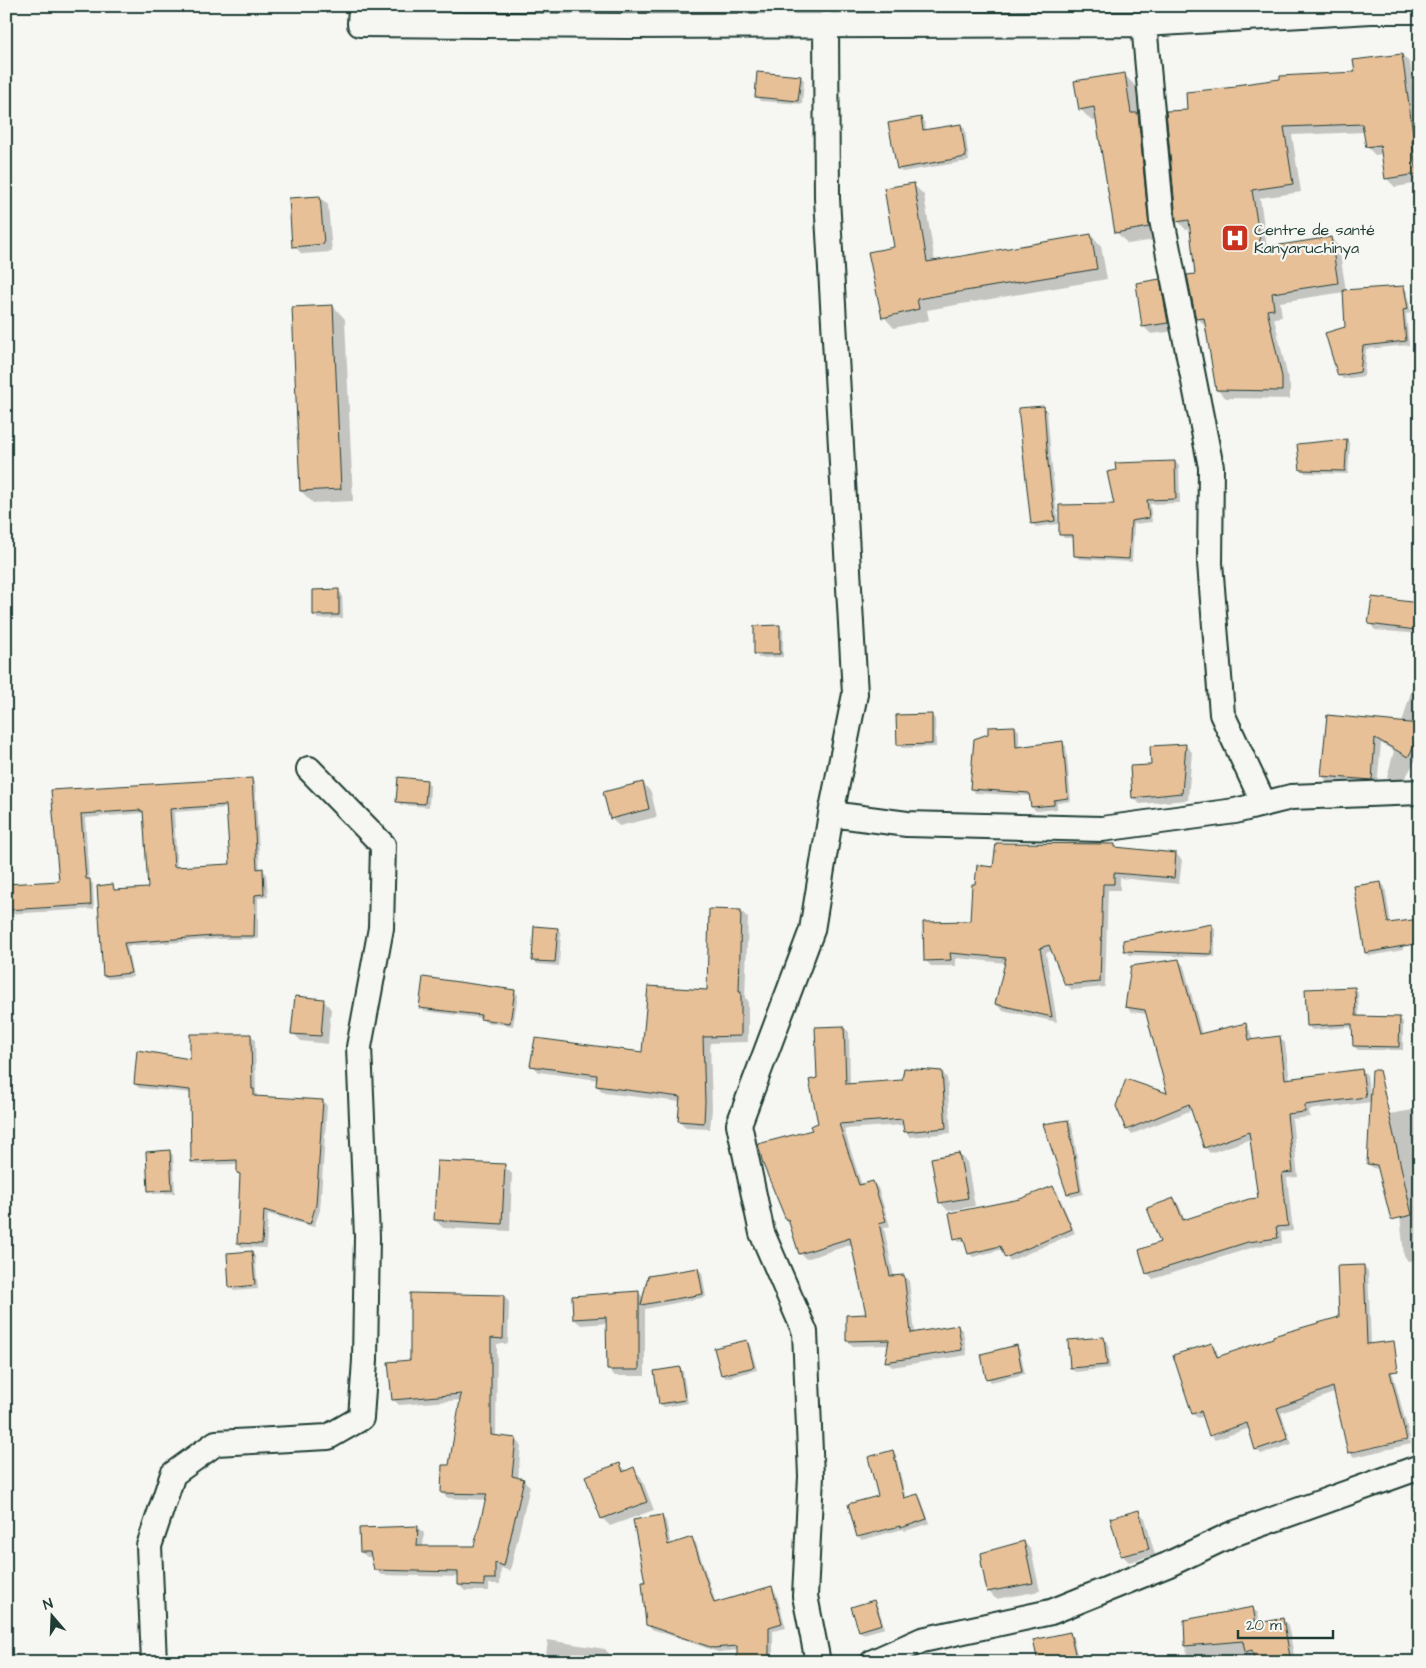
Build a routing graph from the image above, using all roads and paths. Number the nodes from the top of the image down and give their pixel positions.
1 (361, 6) edge
2 (1371, 9) edge
3 (1420, 11) edge
4 (870, 15) edge
5 (826, 24) junction
6 (1144, 24) junction
7 (309, 769) dead end
8 (1420, 792) edge
9 (1264, 804) junction
10 (831, 814) junction
11 (1420, 1467) edge
12 (154, 1662) edge
13 (818, 1662) edge
14 (873, 1662) edge

1 - 5 street
2 - 3 street
2 - 6 street
4 - 5 street
4 - 6 street
5 - 10 street
6 - 9 street
7 - 12 street
8 - 9 street
9 - 10 street
10 - 13 street
11 - 14 street

